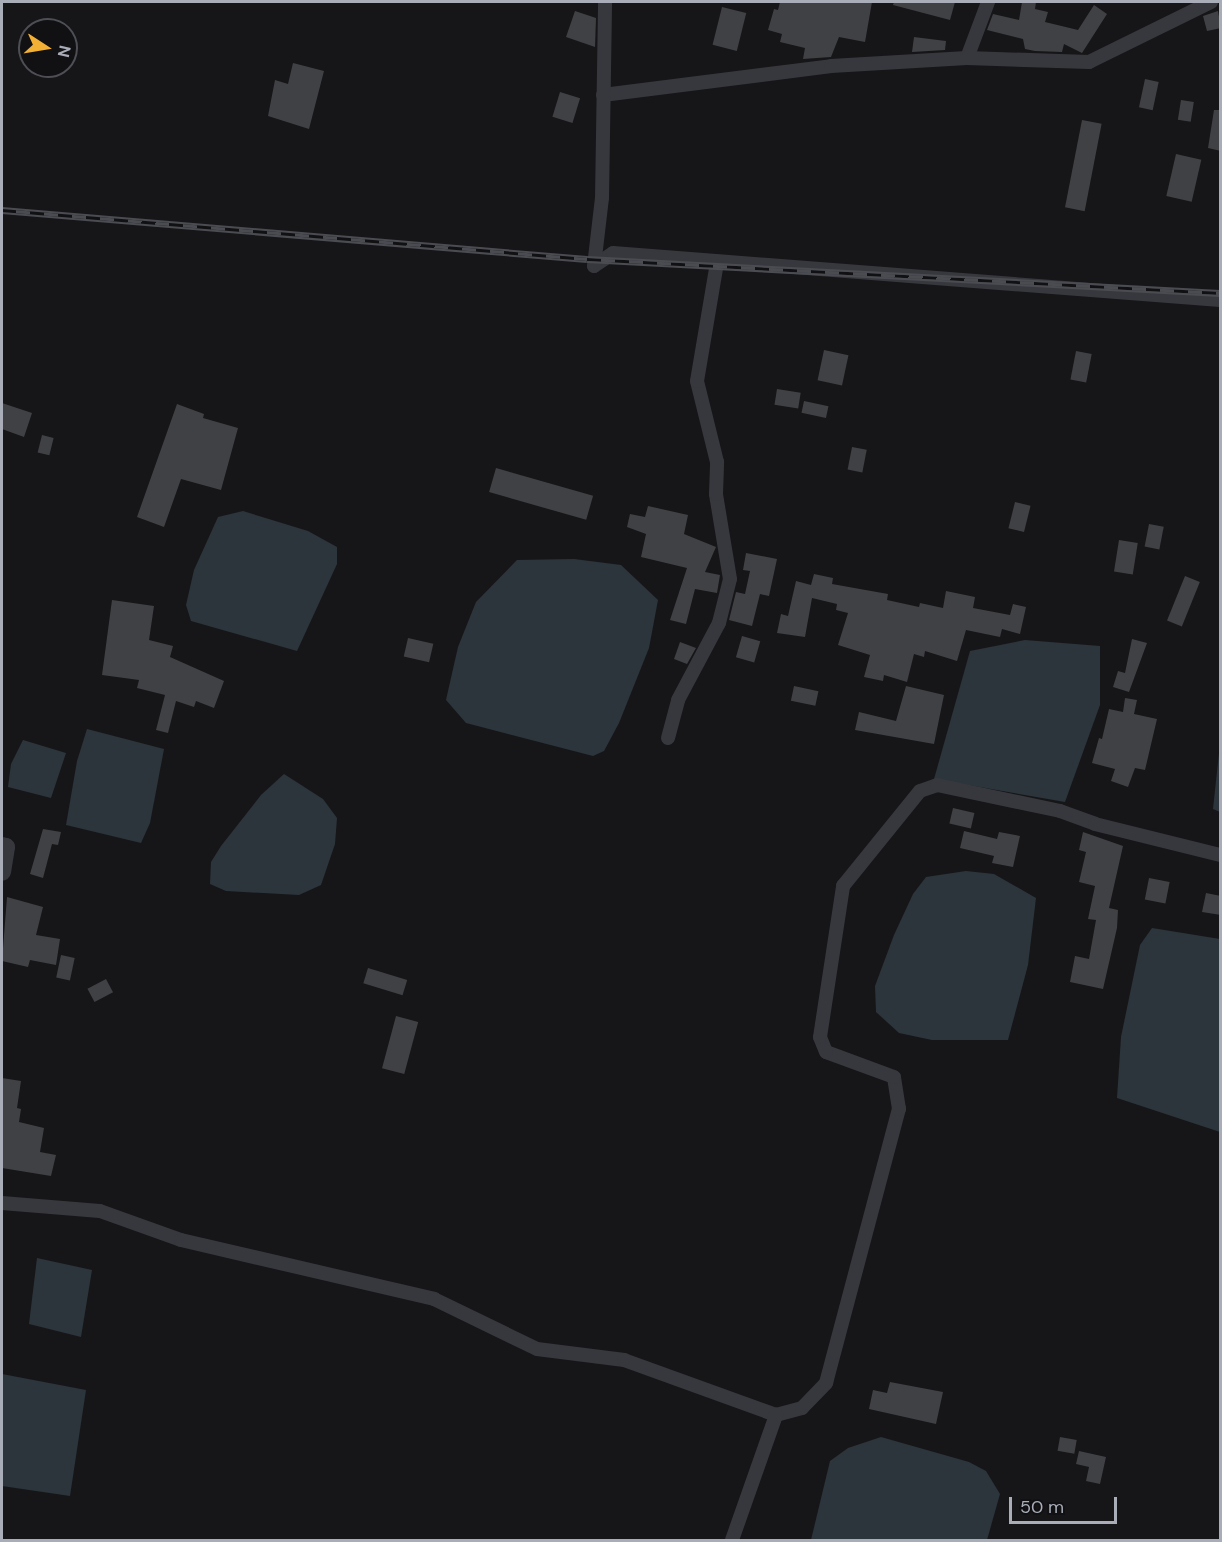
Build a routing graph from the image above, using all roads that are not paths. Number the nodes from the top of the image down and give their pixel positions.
1 (605, 2) edge
2 (988, 2) edge
3 (1211, 2) edge
4 (967, 58) junction
5 (603, 95) junction
6 (717, 262) junction
7 (1221, 300) edge
8 (668, 738) dead end
9 (2, 846) edge
10 (1221, 855) edge
11 (2, 872) edge
12 (2, 1203) edge
13 (776, 1415) junction
14 (732, 1540) edge

1 - 5 street
2 - 4 street
3 - 4 street
4 - 5 street
5 - 6 street
6 - 7 street
6 - 8 street
9 - 11 street
10 - 13 street
12 - 13 street
13 - 14 street

